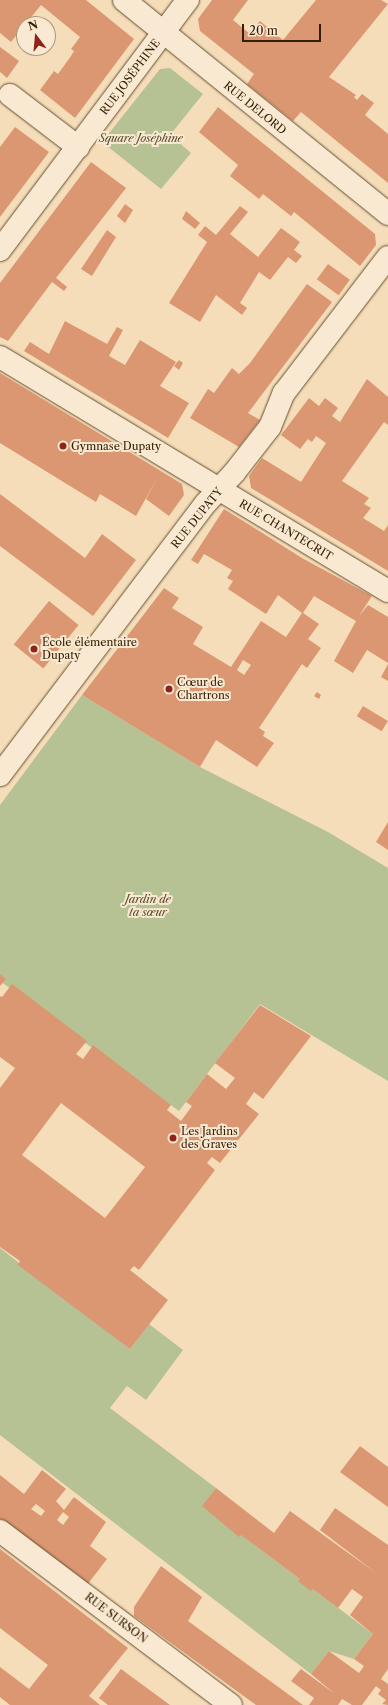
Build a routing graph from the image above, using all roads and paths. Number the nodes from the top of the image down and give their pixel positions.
1 (124, 0) edge
2 (188, 0) edge
3 (164, 32) junction
4 (10, 95) dead end
5 (78, 147) junction
6 (388, 214) edge
7 (0, 250) edge
8 (388, 257) edge
9 (0, 357) edge
10 (220, 489) junction
11 (388, 591) edge
12 (0, 775) edge
13 (0, 1531) edge
14 (231, 1705) edge

1 - 3 street, RUE DELORD
2 - 3 street, RUE JOSÉPHINE
3 - 5 street, RUE JOSÉPHINE
3 - 6 street, RUE DELORD
4 - 5 street
5 - 7 street, RUE JOSÉPHINE
8 - 10 street, RUE DUPATY
9 - 10 street, RUE CHANTECRIT
10 - 11 street, RUE CHANTECRIT
10 - 12 street, RUE DUPATY
13 - 14 street, RUE SURSON

